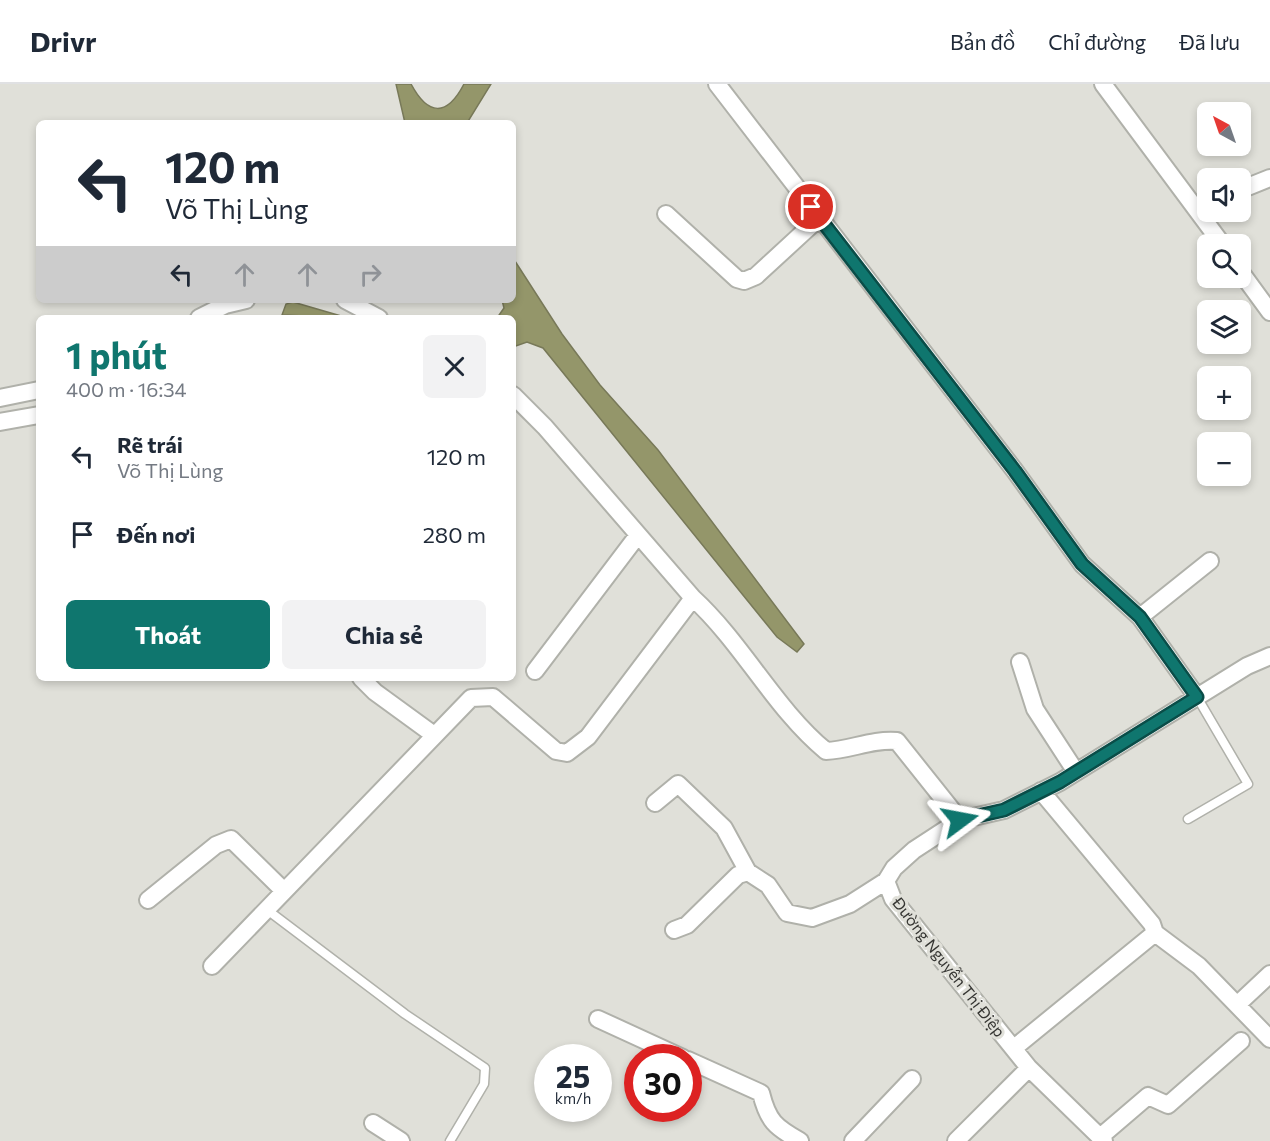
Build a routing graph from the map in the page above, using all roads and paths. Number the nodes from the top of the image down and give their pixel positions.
1 (717, 84) edge
2 (1103, 84) edge
3 (1270, 178) edge
4 (1251, 186) edge
5 (1197, 200) edge
6 (666, 214) dead end
7 (819, 218) junction
8 (1251, 286) edge
9 (233, 303) edge
10 (351, 303) edge
11 (1270, 312) edge
12 (205, 315) edge
13 (373, 315) edge
14 (36, 391) edge
15 (516, 397) edge
16 (0, 398) edge
17 (36, 416) edge
18 (0, 422) edge
19 (638, 535) junction
20 (1210, 561) dead end
21 (693, 598) junction
22 (1140, 617) junction
23 (1270, 656) edge
24 (1020, 662) dead end
25 (535, 671) dead end
26 (364, 681) edge
27 (1197, 697) junction
28 (434, 735) junction
29 (1076, 772) junction
30 (1041, 791) junction
31 (655, 803) dead end
32 (1188, 819) dead end
33 (960, 820) junction
34 (748, 872) junction
35 (886, 881) junction
36 (283, 890) junction
37 (148, 900) dead end
38 (265, 908) junction
39 (674, 930) dead end
40 (1155, 933) junction
41 (212, 966) dead end
42 (1270, 974) edge
43 (1238, 1004) junction
44 (598, 1019) dead end
45 (1270, 1039) edge
46 (1241, 1041) dead end
47 (652, 1044) edge
48 (1014, 1048) junction
49 (702, 1066) edge
50 (1029, 1068) junction
51 (912, 1080) dead end
52 (373, 1123) dead end
53 (1102, 1139) edge
54 (401, 1141) edge
55 (450, 1141) edge
56 (800, 1141) edge
57 (853, 1141) edge
58 (956, 1141) edge

1 - 7 street
2 - 5 street
3 - 4 street
6 - 7 street
7 - 22 street
8 - 11 street
9 - 12 street
10 - 13 street
14 - 16 street
15 - 19 street
17 - 18 street
19 - 21 street
19 - 25 street
20 - 22 street
21 - 28 street
21 - 33 street
22 - 27 street
23 - 27 street, Đường Nguyễn Thị Điệp
24 - 29 street
26 - 28 street
27 - 29 street, Đường Nguyễn Thị Điệp
27 - 32 lane
28 - 36 street
29 - 30 street, Đường Nguyễn Thị Điệp
30 - 33 street, Đường Nguyễn Thị Điệp
30 - 40 street
31 - 34 street
33 - 35 street, Đường Nguyễn Thị Điệp
34 - 35 street
34 - 39 street
35 - 48 street, Đường Nguyễn Thị Điệp
36 - 37 street
36 - 38 street
38 - 41 street
38 - 55 lane
40 - 43 street
40 - 48 street
42 - 43 street
43 - 45 street
44 - 47 street
46 - 53 street
48 - 50 street, Đường Nguyễn Thị Điệp
49 - 56 street
50 - 53 street, Đường Nguyễn Thị Điệp
50 - 58 street
51 - 57 street
52 - 54 street

